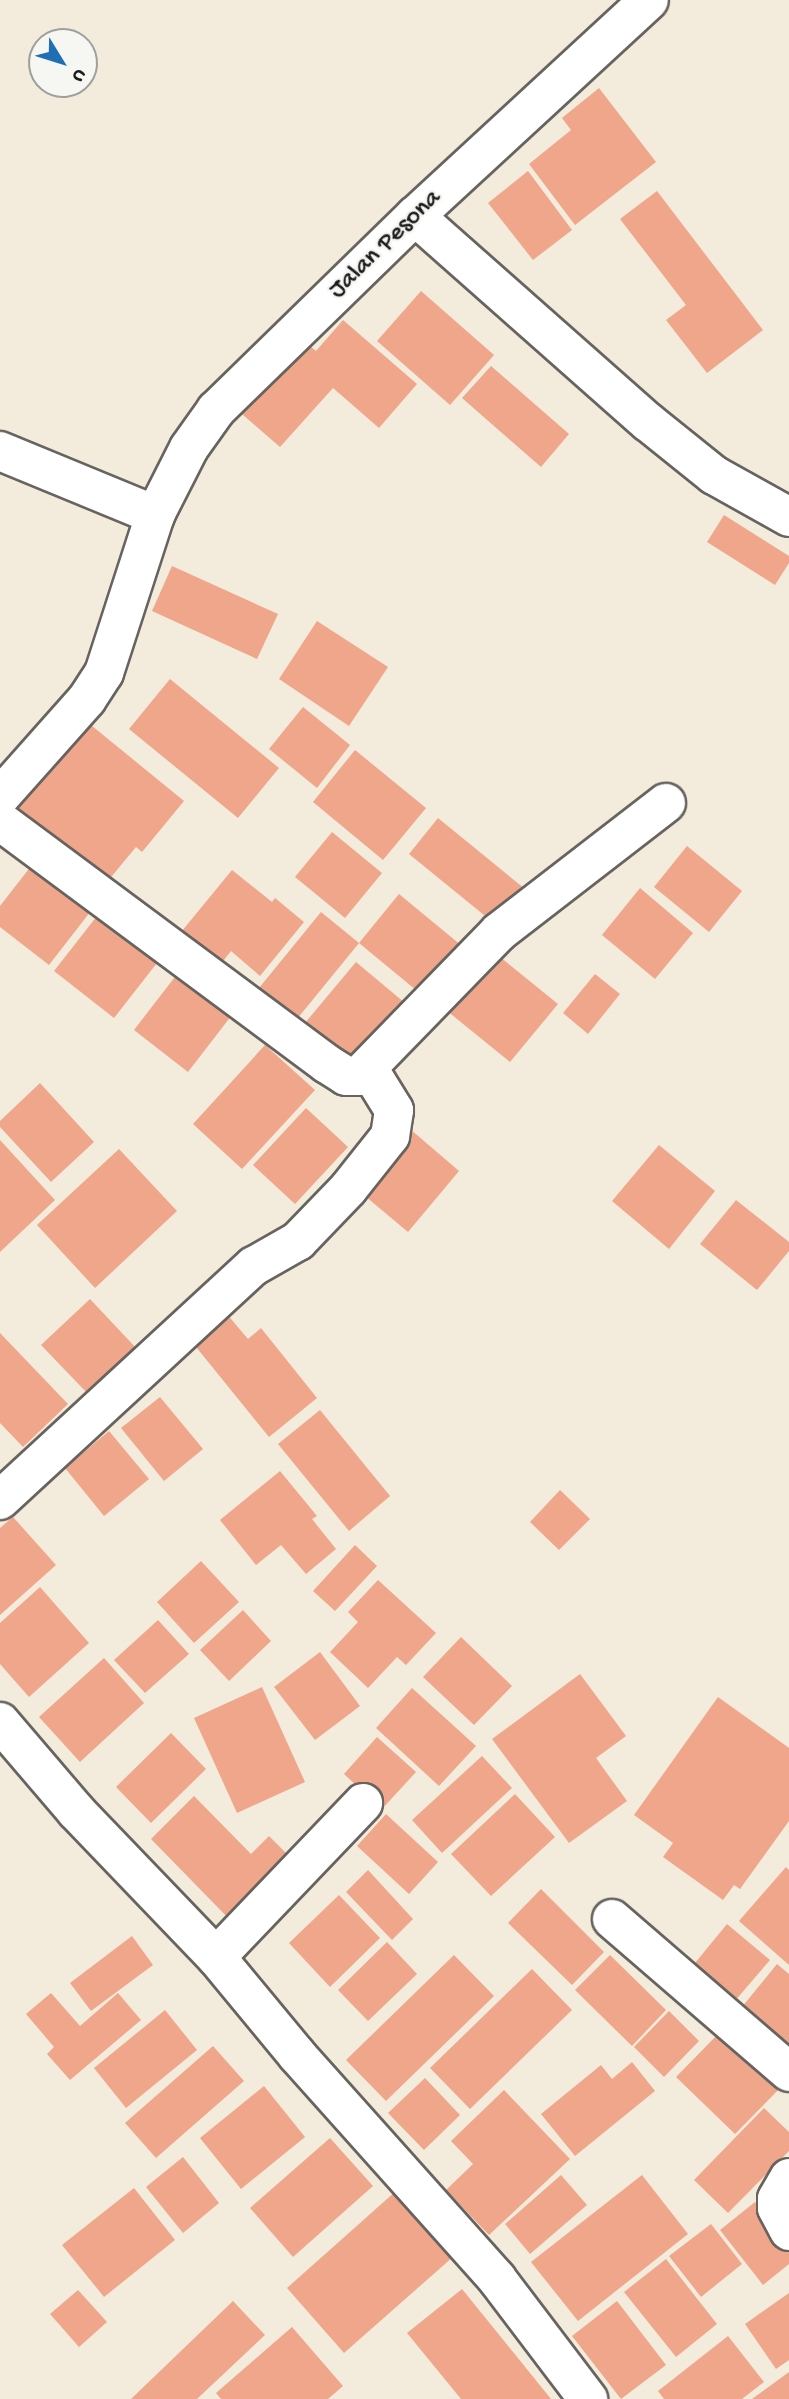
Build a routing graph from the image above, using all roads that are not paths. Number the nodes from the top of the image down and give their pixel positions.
1 (649, 0) edge
2 (415, 216) junction
3 (0, 451) edge
4 (155, 515) junction
5 (789, 517) edge
6 (0, 797) edge
7 (666, 803) dead end
8 (0, 821) edge
9 (368, 1068) junction
10 (0, 1500) edge
11 (0, 1722) edge
12 (363, 1803) dead end
13 (612, 1919) dead end
14 (216, 1957) junction
15 (789, 2072) edge
16 (789, 2178) edge
17 (789, 2231) edge
18 (578, 2395) edge

1 - 2 street, Jalan Pesona
2 - 4 street, Jalan Pesona
2 - 5 street
3 - 4 street
4 - 6 street, Jalan Pesona
7 - 9 street
8 - 9 street
9 - 10 street
11 - 14 street
12 - 14 street
13 - 15 street
14 - 18 street
16 - 17 street

